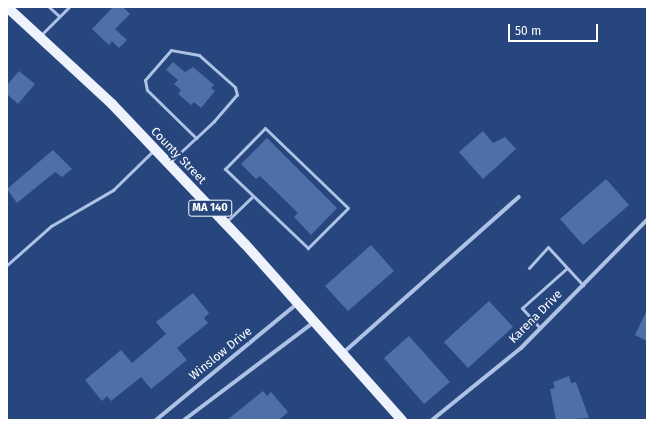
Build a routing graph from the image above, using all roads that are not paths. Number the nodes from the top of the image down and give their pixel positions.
1 (7, 7) edge
2 (50, 7) edge
3 (69, 7) edge
4 (59, 16) junction
5 (39, 37) junction
6 (196, 138) junction
7 (154, 150) junction
8 (168, 164) junction
9 (253, 196) junction
10 (519, 197) dead end
11 (647, 220) edge
12 (225, 223) junction
13 (7, 265) edge
14 (529, 268) dead end
15 (567, 268) junction
16 (583, 285) junction
17 (298, 303) junction
18 (314, 322) junction
19 (540, 328) junction
20 (342, 353) junction
21 (156, 420) edge
22 (184, 420) edge
23 (402, 420) edge
24 (432, 420) edge

1 - 5 main road, County Street / MA 140
2 - 4 lane
3 - 4 lane
4 - 5 lane
5 - 7 main road, County Street / MA 140
6 - 6 lane
6 - 8 lane
7 - 8 main road, County Street / MA 140
7 - 13 lane
8 - 12 main road, County Street / MA 140
9 - 9 lane
9 - 12 lane
10 - 20 street
11 - 16 street, Karena Drive
12 - 17 main road, County Street / MA 140
14 - 15 lane
15 - 16 lane
15 - 19 lane
16 - 19 street, Karena Drive
17 - 18 main road, County Street / MA 140
17 - 21 street, Winslow Drive
18 - 20 main road, County Street / MA 140
18 - 22 street
19 - 24 street, Karena Drive
20 - 23 main road, County Street / MA 140

